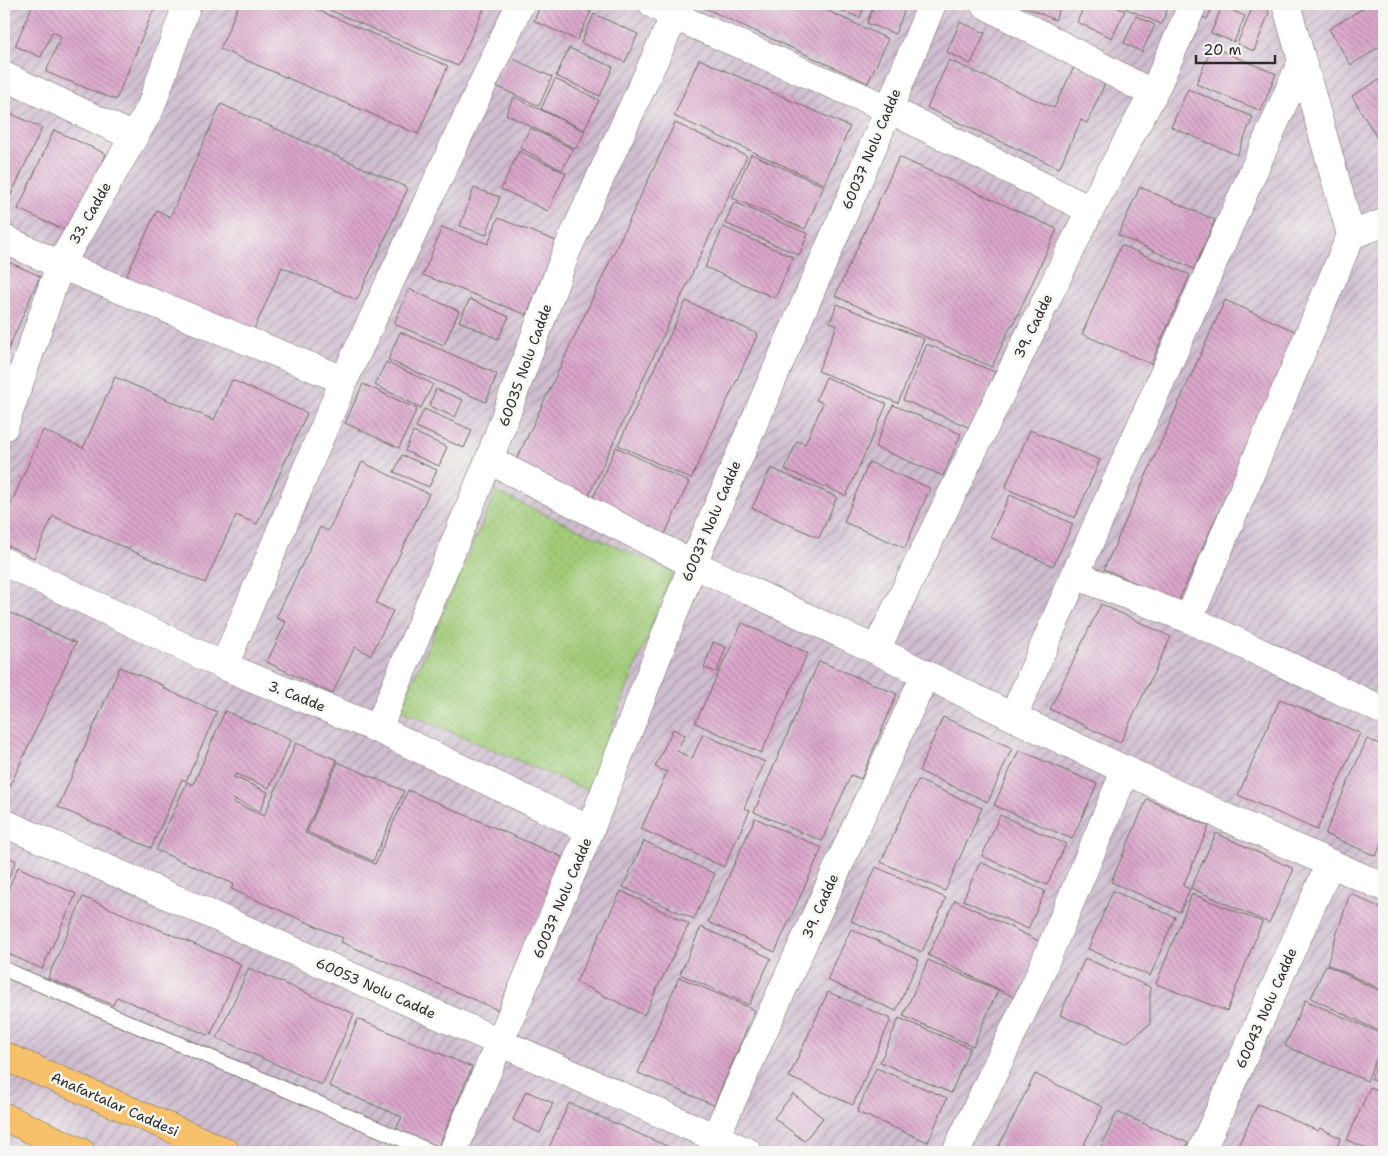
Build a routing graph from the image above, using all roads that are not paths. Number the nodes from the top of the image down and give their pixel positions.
1 (187, 4) edge
2 (520, 4) edge
3 (932, 4) edge
4 (984, 4) edge
5 (1194, 4) edge
6 (1286, 4) edge
7 (669, 8) edge
8 (1302, 61) junction
9 (4, 76) edge
10 (1153, 94) junction
11 (889, 109) junction
12 (134, 137) junction
13 (1090, 210) junction
14 (1384, 223) edge
15 (1351, 235) junction
16 (4, 240) edge
17 (60, 265) junction
18 (344, 380) junction
19 (4, 426) edge
20 (490, 460) junction
21 (4, 562) edge
22 (693, 564) junction
23 (1075, 575) junction
24 (1189, 619) junction
25 (876, 650) junction
26 (224, 666) junction
27 (925, 675) junction
28 (1384, 711) edge
29 (1013, 717) junction
30 (378, 729) junction
31 (1126, 769) junction
32 (4, 822) edge
33 (590, 830) junction
34 (1330, 864) junction
35 (1384, 887) edge
36 (4, 969) edge
37 (500, 1043) junction
38 (4, 1056) edge
39 (4, 1117) edge
40 (715, 1138) junction
41 (211, 1149) edge
42 (81, 1152) edge
43 (432, 1152) edge
44 (452, 1152) edge
45 (748, 1152) edge
46 (956, 1152) edge
47 (1201, 1152) edge

1 - 12 street, 33. Cadde
2 - 18 street
3 - 11 street, 60037 Nolu Cadde
4 - 10 street
5 - 10 street, 39. Cadde
6 - 8 street
7 - 11 street
7 - 20 street, 60035 Nolu Cadde
8 - 15 street
8 - 23 street
9 - 12 street
10 - 13 street, 39. Cadde
11 - 13 street
11 - 22 street, 60037 Nolu Cadde
12 - 17 street, 33. Cadde
13 - 25 street, 39. Cadde
14 - 15 street
15 - 24 street
16 - 17 street
17 - 18 street
17 - 19 street, 33. Cadde
18 - 26 street
20 - 22 street
20 - 30 street, 60035 Nolu Cadde
21 - 26 street, 3. Cadde
22 - 25 street
22 - 33 street, 60037 Nolu Cadde
23 - 24 street
23 - 29 street
24 - 28 street
25 - 27 street
26 - 30 street, 3. Cadde
27 - 29 street
27 - 40 street, 39. Cadde
29 - 31 street
30 - 33 street, 3. Cadde
31 - 34 street
31 - 46 street
32 - 37 street, 60053 Nolu Cadde
33 - 37 street, 60037 Nolu Cadde
34 - 35 street
34 - 47 street, 60043 Nolu Cadde
36 - 43 lane
37 - 40 street, 60053 Nolu Cadde
37 - 44 street, 60037 Nolu Cadde
38 - 41 main road, Anafartalar Caddesi
39 - 42 main road
40 - 45 street, 60053 Nolu Cadde

